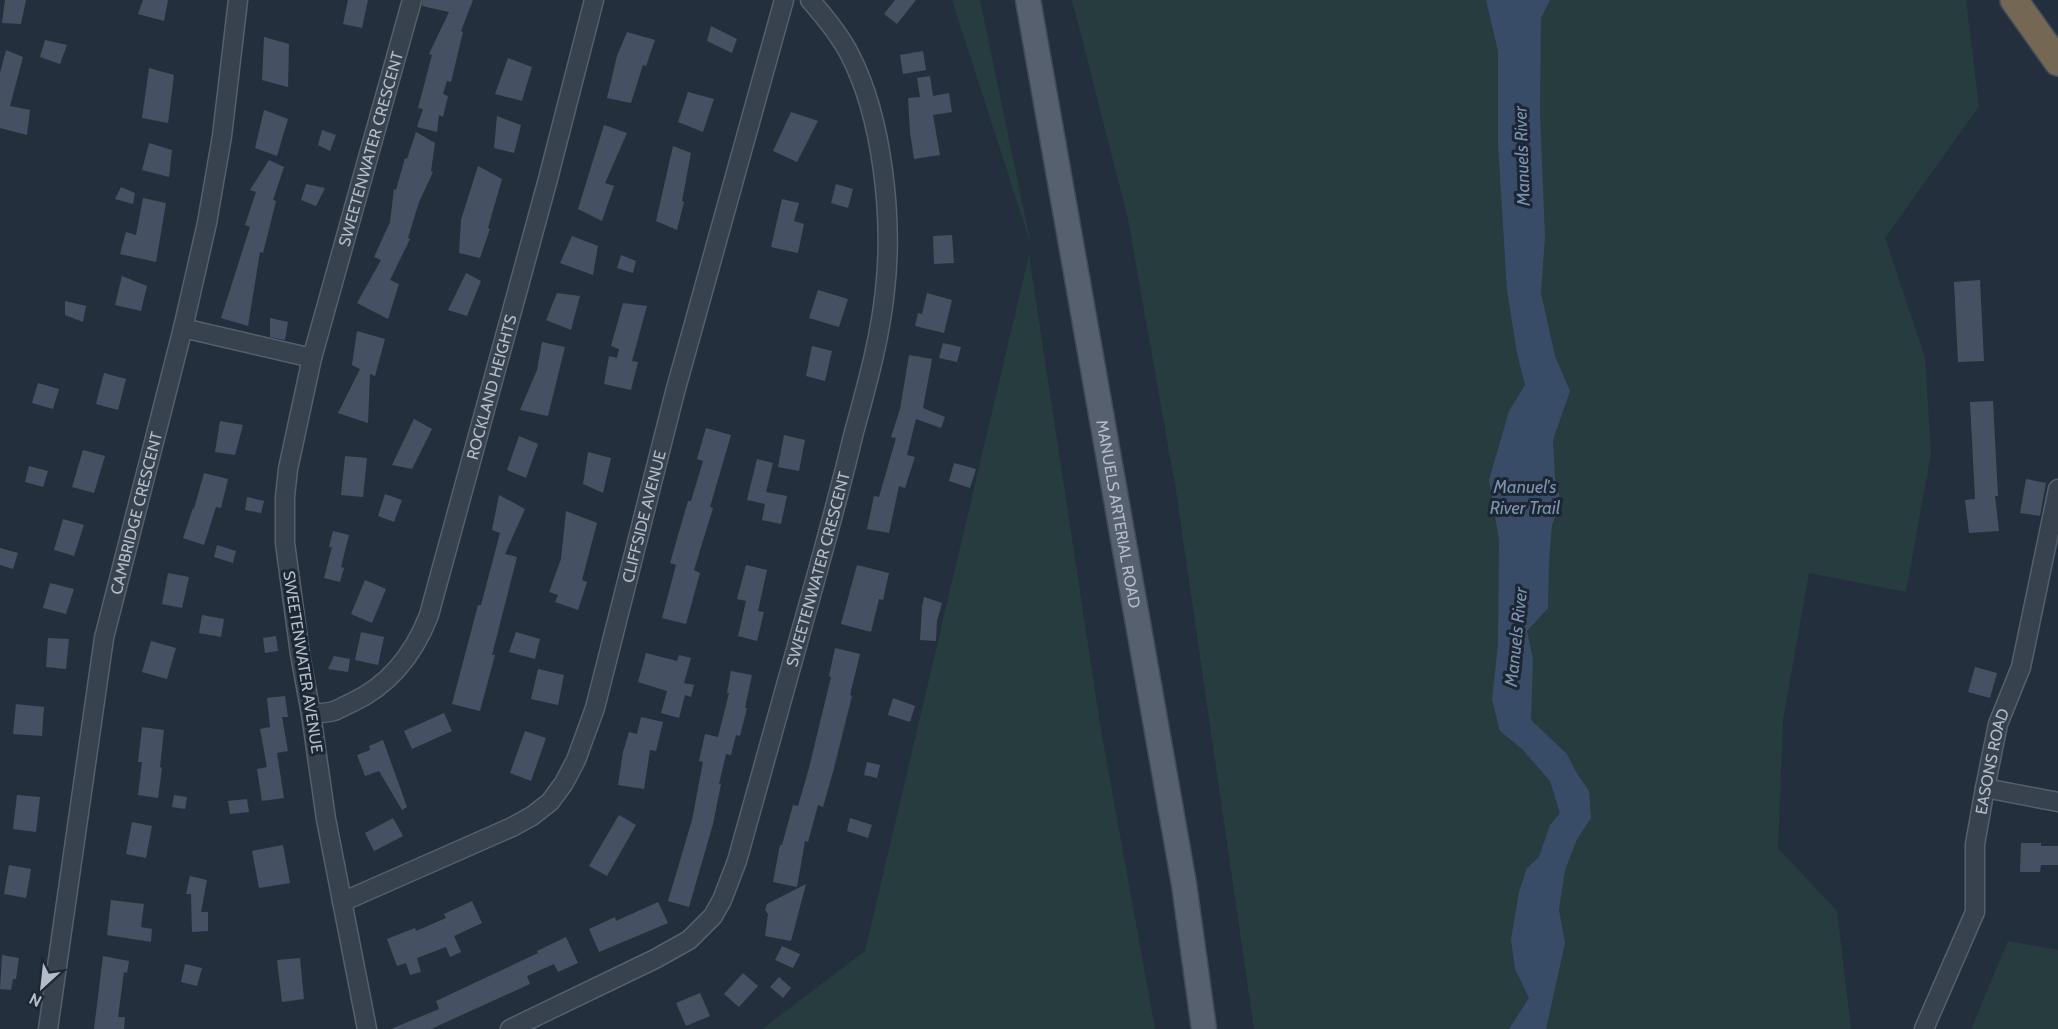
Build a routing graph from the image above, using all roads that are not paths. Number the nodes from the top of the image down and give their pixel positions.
1 (238, 0) edge
2 (412, 0) edge
3 (594, 0) edge
4 (784, 0) edge
5 (810, 0) edge
6 (1028, 0) edge
7 (2014, 0) edge
8 (2058, 62) edge
9 (329, 296) joint
10 (183, 328) junction
11 (312, 358) junction
12 (2058, 489) edge
13 (311, 714) junction
14 (1985, 788) junction
15 (2058, 802) edge
16 (342, 902) junction
17 (48, 1029) edge
18 (367, 1029) edge
19 (510, 1029) edge
20 (1204, 1029) edge
21 (1924, 1029) edge

1 - 10 street, CAMBRIDGE CRESCENT
2 - 9 street, SWEETENWATER CRESCENT
3 - 13 street, ROCKLAND HEIGHTS
4 - 16 street, CLIFFSIDE AVENUE
5 - 19 street, SWEETENWATER CRESCENT
6 - 20 main road, MANUELS ARTERIAL ROAD
7 - 8 highway
9 - 11 street, SWEETENWATER AVENUE
10 - 11 street
10 - 17 street, CAMBRIDGE CRESCENT
11 - 13 street, SWEETENWATER AVENUE
12 - 14 street, EASONS ROAD
13 - 16 street, SWEETENWATER AVENUE
14 - 15 street
14 - 21 street, EASONS ROAD
16 - 18 street, SWEETENWATER AVENUE

